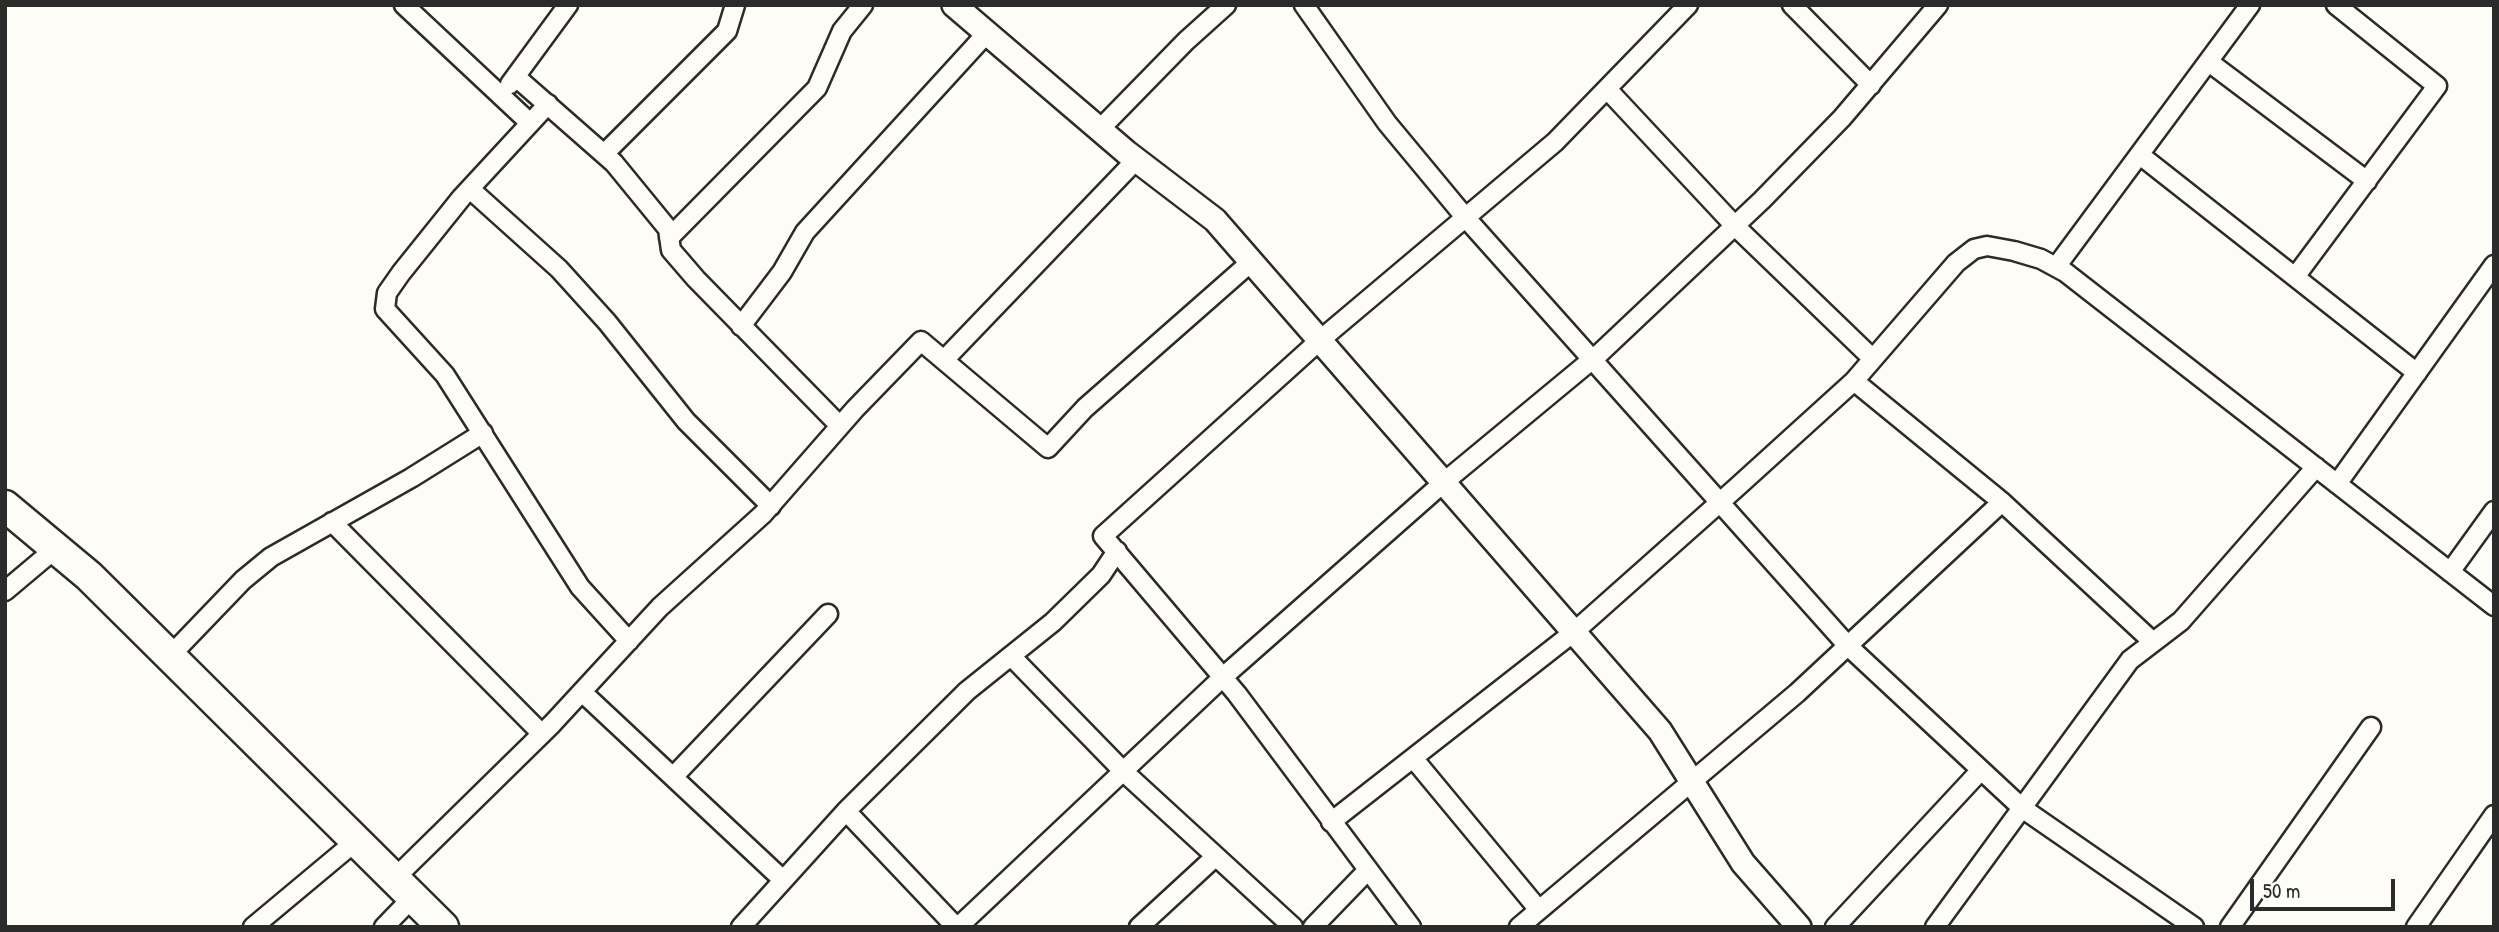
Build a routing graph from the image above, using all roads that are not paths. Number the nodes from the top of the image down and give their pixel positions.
1 (404, 5) edge
2 (568, 5) edge
3 (735, 5) edge
4 (863, 5) edge
5 (954, 5) edge
6 (1226, 5) edge
7 (1304, 5) edge
8 (1688, 5) edge
9 (1792, 5) edge
10 (1938, 5) edge
11 (2250, 5) edge
12 (2336, 5) edge
13 (987, 33) junction
14 (2208, 62) junction
15 (516, 77) junction
16 (1871, 85) junction
17 (1607, 89) junction
18 (501, 95) junction
19 (548, 104) junction
20 (530, 123) junction
21 (1100, 130) junction
22 (604, 153) junction
23 (2140, 155) junction
24 (1136, 160) junction
25 (2367, 181) junction
26 (470, 189) junction
27 (1465, 218) junction
28 (1735, 226) junction
29 (669, 238) junction
30 (1251, 262) junction
31 (2494, 265) edge
32 (2056, 267) junction
33 (2295, 277) junction
34 (741, 326) junction
35 (1319, 341) junction
36 (1873, 359) junction
37 (944, 360) junction
38 (1591, 361) junction
39 (2417, 373) junction
40 (1854, 381) junction
41 (840, 426) junction
42 (483, 433) junction
43 (2316, 467) junction
44 (1443, 483) junction
45 (2337, 484) junction
46 (2002, 502) junction
47 (1719, 503) junction
48 (5, 506) edge
49 (771, 506) junction
50 (2494, 511) edge
51 (332, 522) junction
52 (55, 549) junction
53 (1117, 551) junction
54 (2450, 572) junction
55 (5, 591) edge
56 (2494, 606) edge
57 (828, 614) dead end
58 (1574, 632) junction
59 (629, 641) junction
60 (2153, 642) junction
61 (1848, 646) junction
62 (1011, 656) junction
63 (169, 657) junction
64 (1223, 677) junction
65 (582, 692) junction
66 (2371, 727) dead end
67 (542, 734) junction
68 (1413, 758) junction
69 (1981, 770) junction
70 (1124, 772) junction
71 (673, 777) junction
72 (1692, 782) junction
73 (2022, 808) junction
74 (846, 811) junction
75 (2494, 816) edge
76 (1331, 822) junction
77 (356, 841) junction
78 (1215, 857) junction
79 (1368, 870) junction
80 (783, 880) junction
81 (403, 888) junction
82 (1538, 910) junction
83 (253, 927) edge
84 (384, 927) edge
85 (443, 927) edge
86 (741, 927) edge
87 (957, 927) edge
88 (1139, 927) edge
89 (1293, 927) edge
90 (1313, 927) edge
91 (1411, 927) edge
92 (1519, 927) edge
93 (1799, 927) edge
94 (1835, 927) edge
95 (1936, 927) edge
96 (2193, 927) edge
97 (2230, 927) edge
98 (2416, 927) edge

1 - 18 street
2 - 15 street
3 - 22 street
4 - 29 street
5 - 13 street
6 - 21 street
7 - 27 street
8 - 17 street
9 - 16 street
10 - 16 street
11 - 14 street
12 - 25 street
13 - 21 street
13 - 34 street
14 - 23 street
14 - 25 street
15 - 18 street
15 - 19 street
16 - 28 street
17 - 27 street
17 - 28 street
18 - 20 street
19 - 20 street
19 - 22 street
20 - 26 street
21 - 24 street
22 - 29 street
23 - 32 street
23 - 33 street
24 - 30 street
24 - 37 street
25 - 33 street
26 - 42 street
26 - 49 street
27 - 35 street
27 - 38 street
28 - 36 street
28 - 38 street
29 - 34 street
30 - 35 street
30 - 37 street
31 - 39 street
32 - 36 street
32 - 43 street
33 - 39 street
34 - 41 street
35 - 44 street
35 - 53 street
36 - 40 street
37 - 41 street
38 - 44 street
38 - 47 street
39 - 45 street
40 - 46 street
40 - 47 street
41 - 49 street
42 - 51 street
42 - 59 street
43 - 45 street
43 - 60 street
44 - 58 street
44 - 64 street
45 - 54 street
46 - 60 street
46 - 61 street
47 - 58 street
47 - 61 street
48 - 52 highway
49 - 59 street
50 - 54 street
51 - 63 street
51 - 67 street
52 - 55 street
52 - 63 highway
53 - 62 street
53 - 64 street
54 - 56 street
57 - 71 street
58 - 68 street
58 - 72 street
59 - 65 street
60 - 73 street
61 - 69 street
61 - 72 street
62 - 70 street
62 - 74 street
63 - 77 highway
64 - 70 street
64 - 76 street
65 - 67 street
65 - 71 street
66 - 97 street
67 - 81 street
68 - 76 street
68 - 82 street
69 - 73 street
69 - 94 street
70 - 78 street
70 - 87 street
71 - 80 street
72 - 82 street
72 - 93 street
73 - 95 street
73 - 96 street
74 - 80 street
74 - 87 street
75 - 98 street
76 - 79 street
77 - 81 highway
77 - 83 street
78 - 88 street
78 - 89 street
79 - 90 street
79 - 91 street
80 - 86 street
81 - 84 street
81 - 85 highway
82 - 92 street

